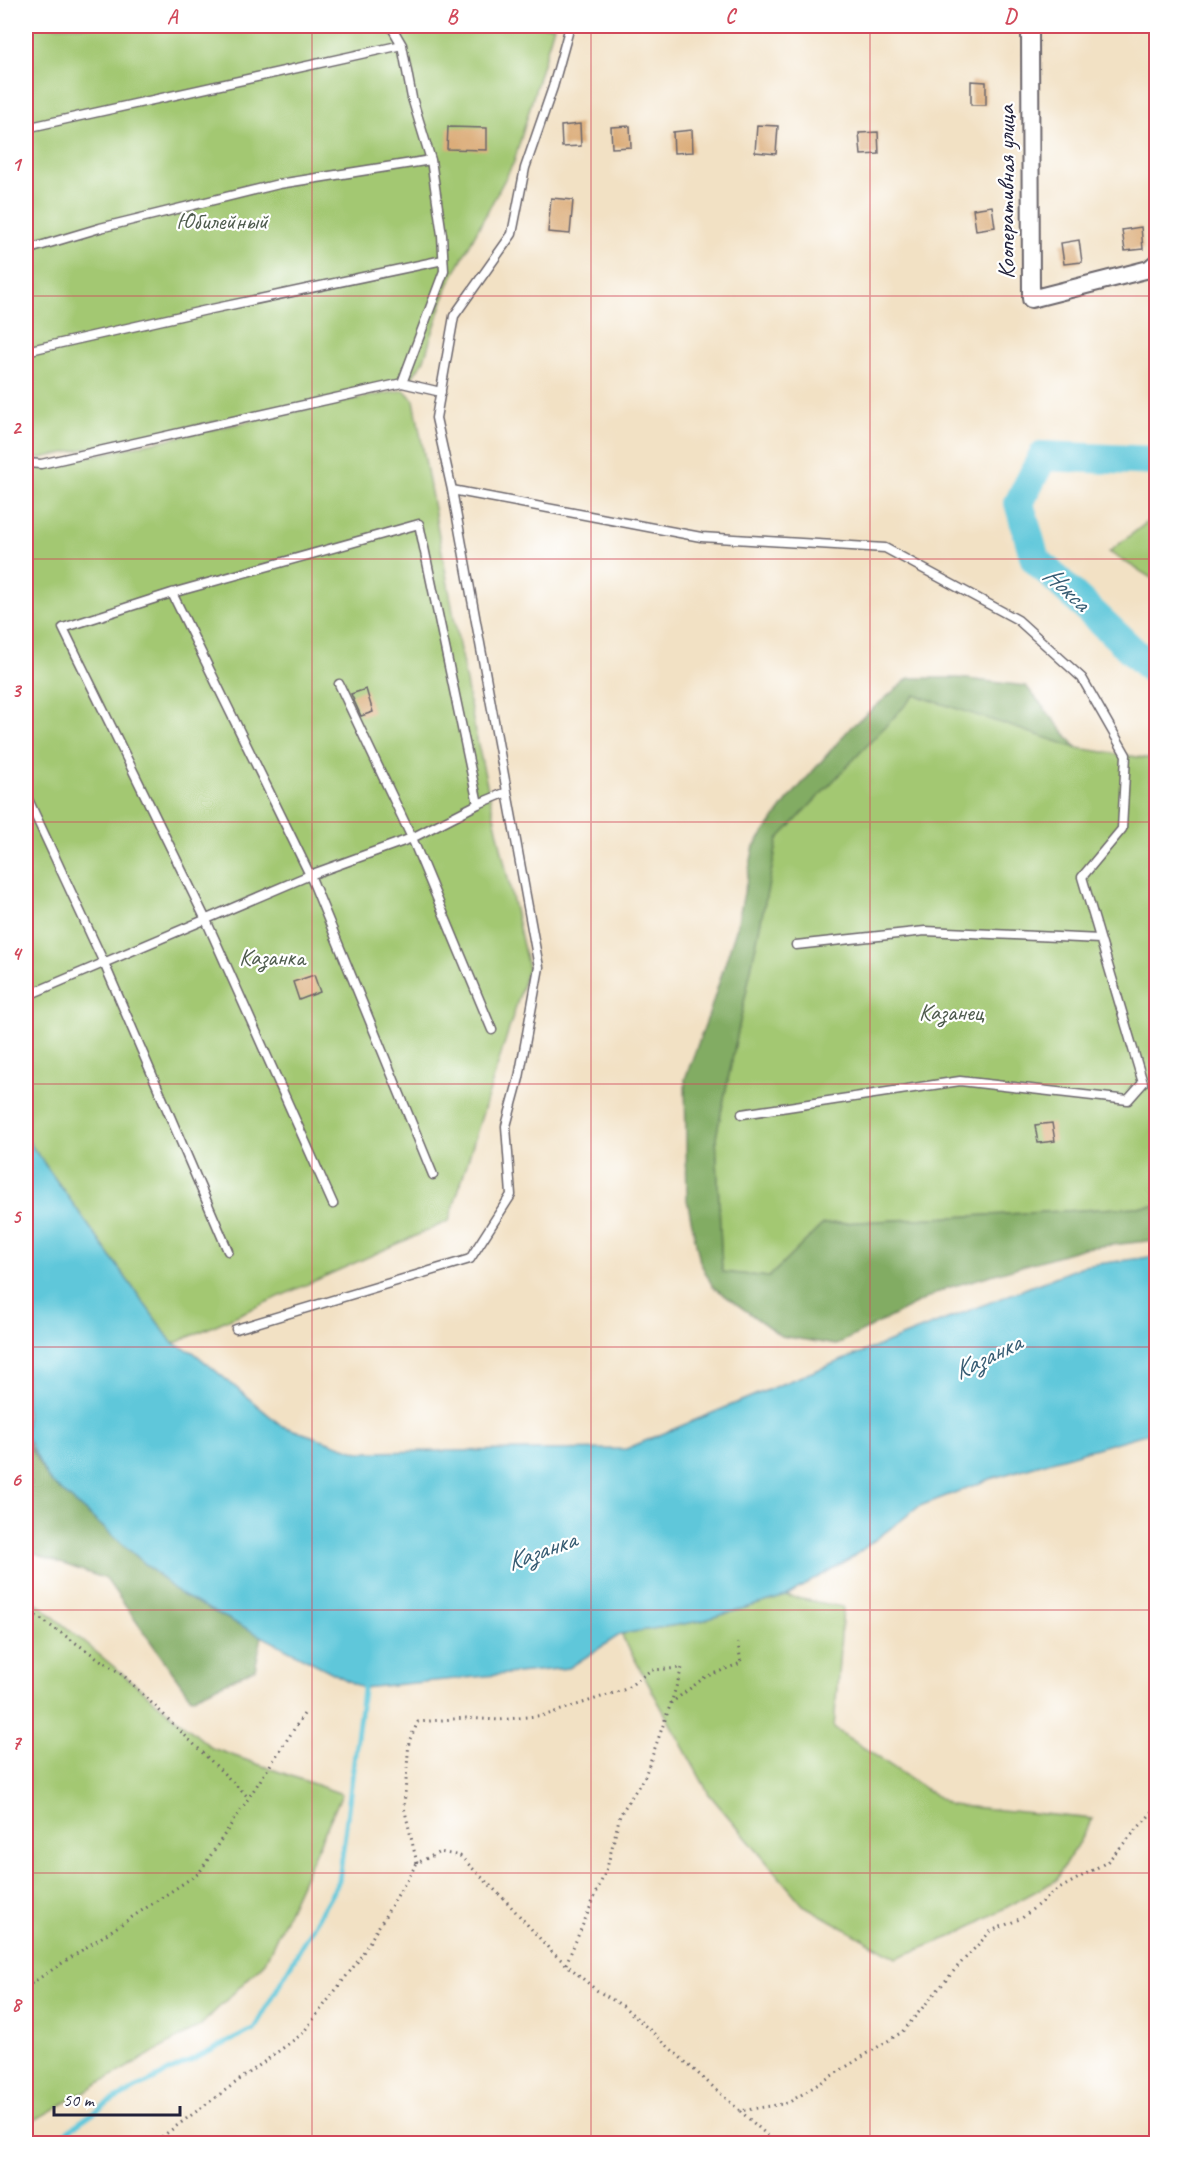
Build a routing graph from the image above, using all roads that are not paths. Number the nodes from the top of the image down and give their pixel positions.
1 (391, 26) edge
2 (570, 26) edge
3 (1030, 26) edge
4 (402, 45) junction
5 (26, 128) edge
6 (431, 160) junction
7 (26, 250) edge
8 (443, 260) junction
9 (1156, 263) edge
10 (26, 351) edge
11 (402, 383) junction
12 (441, 392) junction
13 (26, 463) edge
14 (452, 490) junction
15 (172, 593) junction
16 (339, 684) dead end
17 (507, 792) junction
18 (26, 795) edge
19 (478, 804) junction
20 (412, 838) junction
21 (310, 875) junction
22 (206, 920) junction
23 (1100, 939) junction
24 (796, 945) dead end
25 (104, 963) junction
26 (26, 996) edge
27 (492, 1030) dead end
28 (742, 1114) dead end
29 (433, 1175) dead end
30 (333, 1204) dead end
31 (228, 1251) dead end
32 (236, 1329) dead end

1 - 4 lane
2 - 12 lane
3 - 9 street, Кооперативная улица
4 - 5 lane
4 - 6 lane
6 - 7 lane
6 - 8 lane
8 - 10 lane
8 - 11 lane
11 - 12 lane
11 - 13 lane
12 - 14 lane
14 - 17 lane
14 - 23 lane
15 - 19 lane
15 - 21 lane
15 - 22 lane
16 - 20 lane
17 - 19 lane
17 - 32 lane
18 - 25 lane
19 - 20 lane
20 - 21 lane
20 - 27 lane
21 - 22 lane
21 - 29 lane
22 - 25 lane
22 - 30 lane
23 - 24 lane
23 - 28 lane
25 - 26 lane
25 - 31 lane

